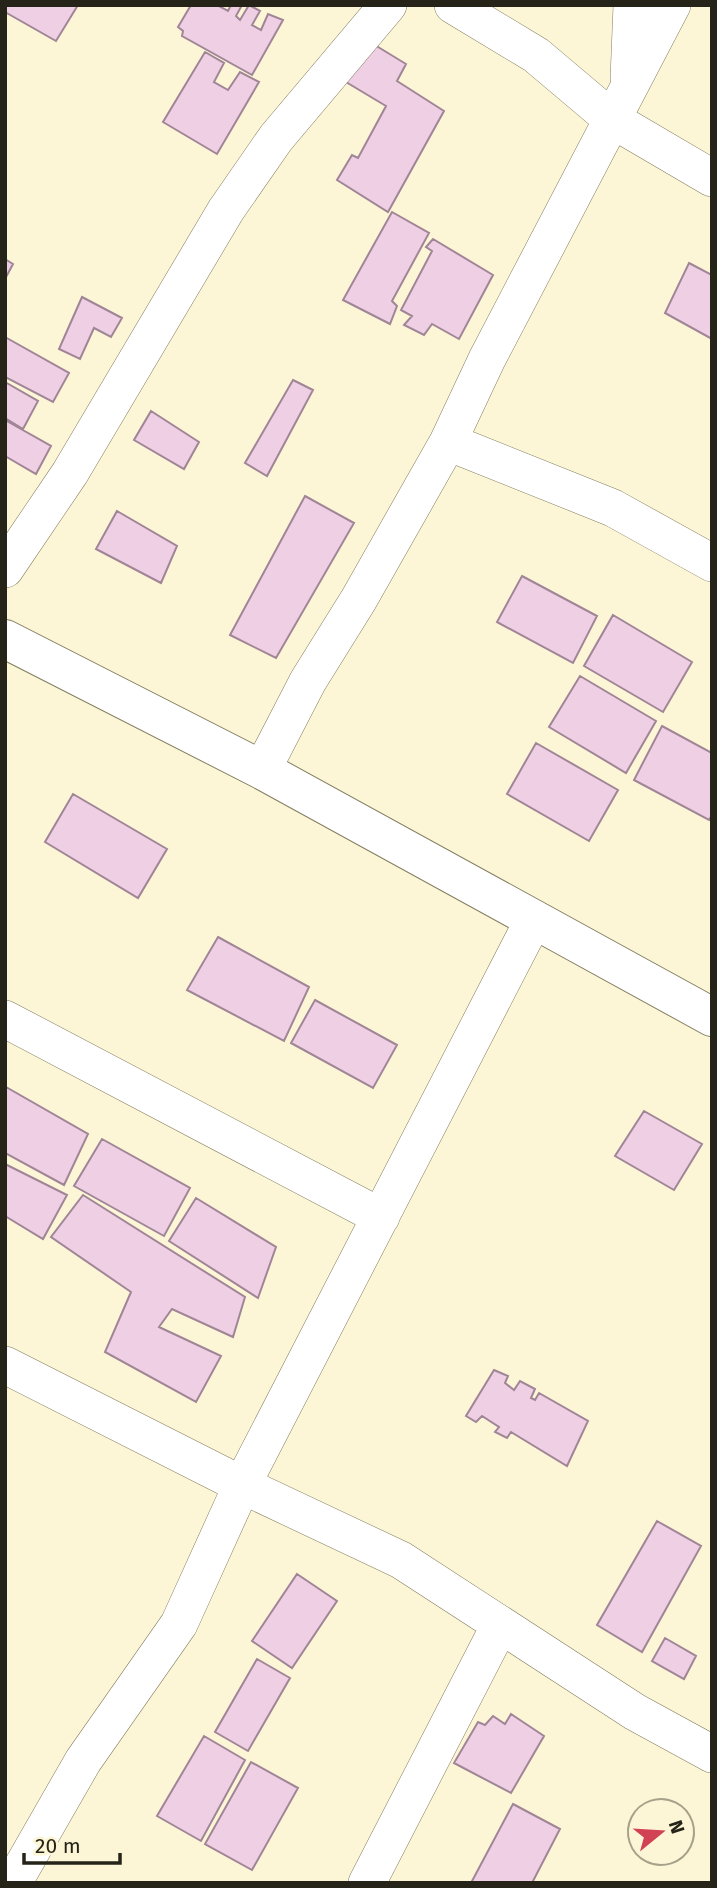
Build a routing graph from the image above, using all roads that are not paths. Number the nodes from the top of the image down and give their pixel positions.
1 (388, 5) edge
2 (453, 5) edge
3 (632, 5) edge
4 (672, 5) edge
5 (621, 104) junction
6 (712, 178) edge
7 (448, 442) junction
8 (712, 563) edge
9 (5, 569) edge
10 (5, 639) edge
11 (262, 770) junction
12 (534, 919) junction
13 (712, 1017) edge
14 (5, 1019) edge
15 (381, 1217) junction
16 (5, 1366) edge
17 (242, 1485) junction
18 (500, 1625) junction
19 (712, 1754) edge
20 (13, 1883) edge
21 (367, 1883) edge

1 - 9 street
2 - 5 street
3 - 5 street
4 - 5 street
5 - 6 street
5 - 7 street
7 - 8 street
7 - 11 street
10 - 11 street
11 - 12 street
12 - 13 street
12 - 15 street
14 - 15 street
15 - 17 street
16 - 17 street
17 - 18 street
17 - 20 street
18 - 19 street
18 - 21 street

